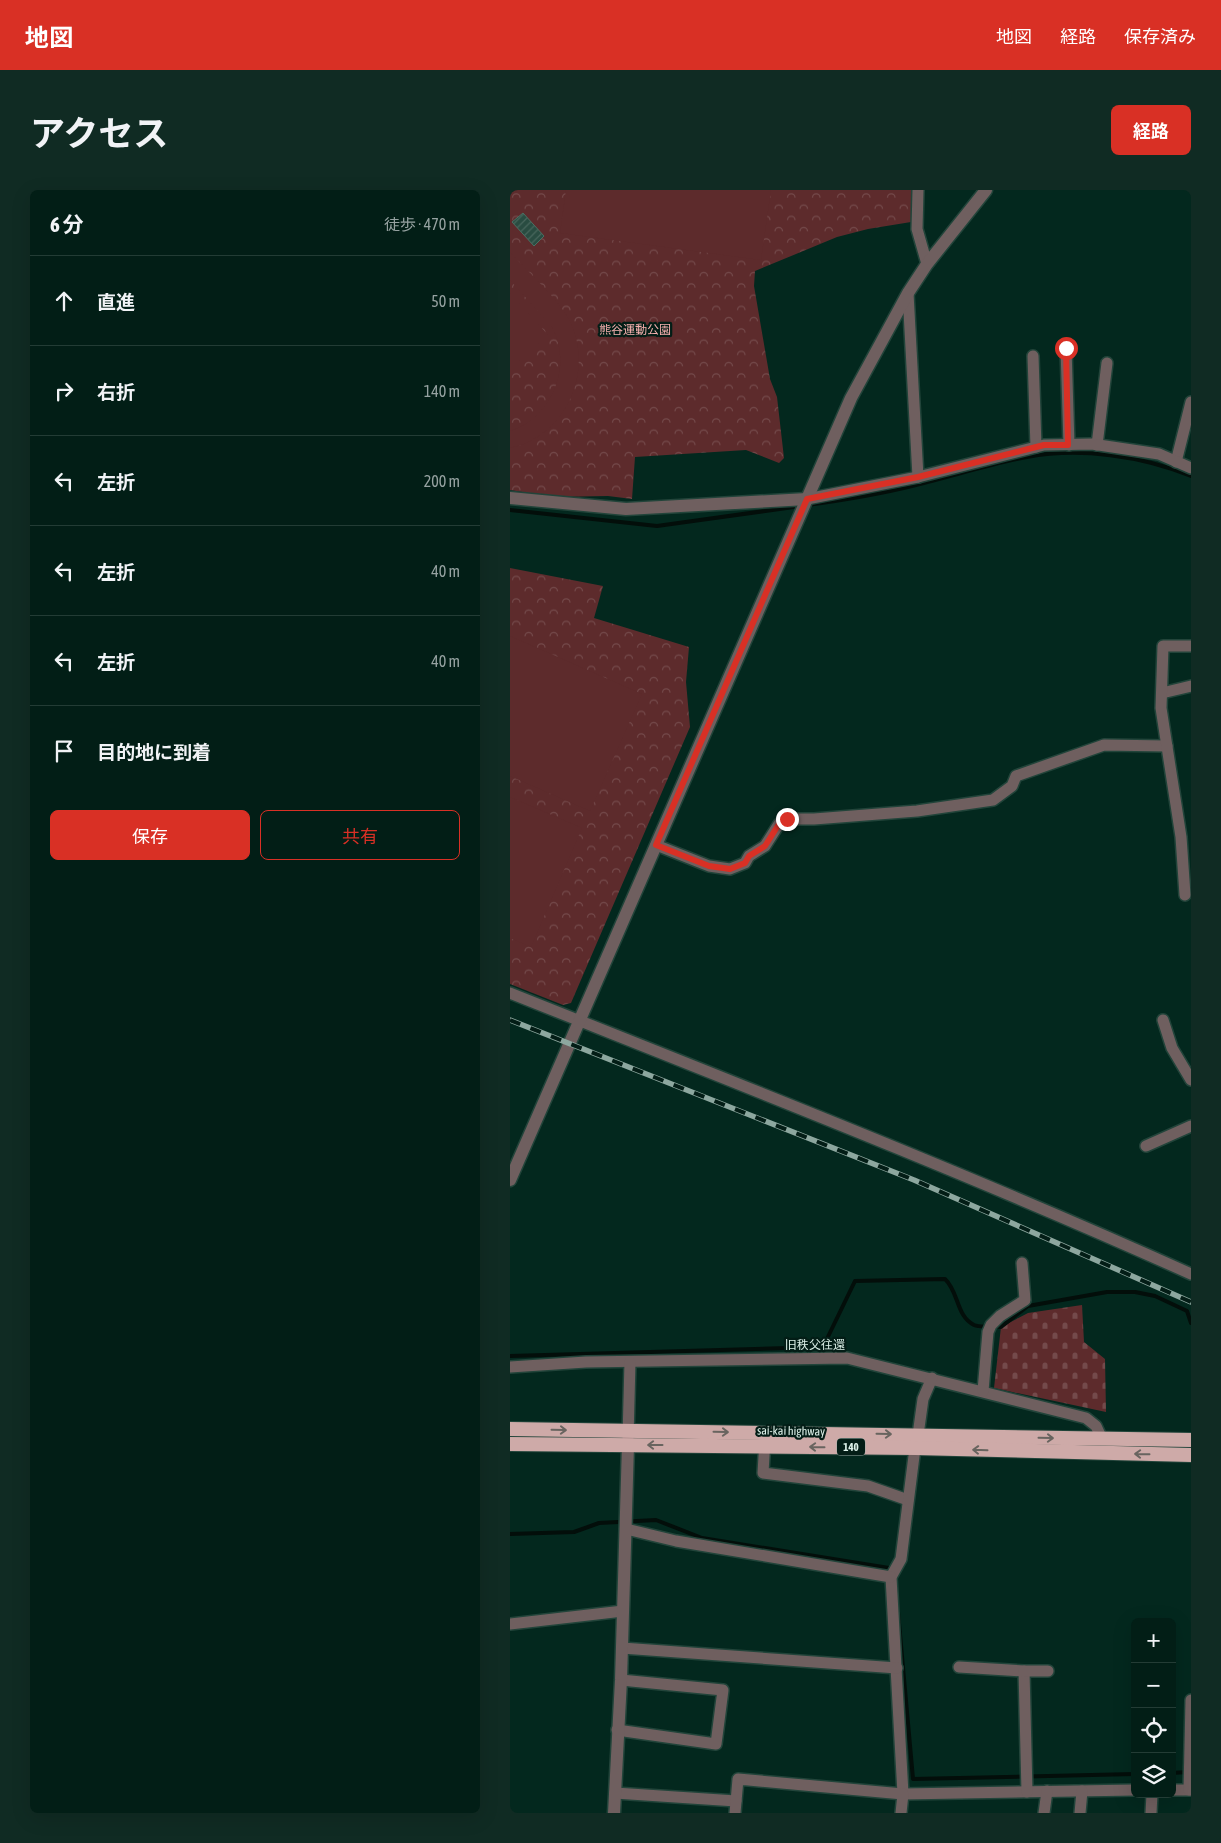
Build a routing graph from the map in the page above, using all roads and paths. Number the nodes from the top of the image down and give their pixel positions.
1 (918, 190) edge
2 (986, 190) edge
3 (927, 264) junction
4 (908, 293) junction
5 (1066, 348) dead end
6 (1033, 356) dead end
7 (1107, 363) dead end
8 (1191, 402) edge
9 (1068, 445) junction
10 (1097, 445) junction
11 (1036, 447) junction
12 (1176, 462) junction
13 (1191, 468) edge
14 (918, 477) junction
15 (510, 498) edge
16 (807, 499) junction
17 (1191, 646) edge
18 (1191, 686) edge
19 (1162, 693) junction
20 (1167, 746) junction
21 (656, 845) junction
22 (1185, 895) dead end
23 (510, 993) edge
24 (580, 1020) junction
25 (1163, 1020) dead end
26 (1191, 1080) edge
27 (1191, 1126) edge
28 (1146, 1146) dead end
29 (510, 1180) edge
30 (1022, 1263) dead end
31 (1191, 1274) edge
32 (630, 1362) junction
33 (510, 1367) edge
34 (932, 1378) junction
35 (983, 1391) junction
36 (510, 1429) edge
37 (628, 1438) junction
38 (765, 1439) junction
39 (1102, 1439) junction
40 (1191, 1440) edge
41 (916, 1441) junction
42 (510, 1444) edge
43 (1191, 1454) edge
44 (908, 1500) junction
45 (626, 1528) junction
46 (890, 1577) junction
47 (623, 1611) junction
48 (510, 1624) edge
49 (622, 1648) junction
50 (960, 1667) dead end
51 (897, 1668) junction
52 (1024, 1671) junction
53 (1048, 1671) dead end
54 (621, 1680) junction
55 (1191, 1700) edge
56 (617, 1730) junction
57 (1190, 1767) edge
58 (1131, 1790) edge
59 (1176, 1790) edge
60 (1190, 1790) edge
61 (1047, 1791) junction
62 (1082, 1791) junction
63 (1027, 1792) junction
64 (615, 1793) junction
65 (903, 1794) junction
66 (1152, 1798) edge
67 (736, 1807) edge
68 (614, 1813) edge
69 (901, 1813) edge
70 (1044, 1813) edge
71 (1080, 1813) edge
72 (1150, 1813) edge

1 - 3 street
2 - 3 street
3 - 4 street
4 - 14 street
4 - 16 street
5 - 9 street
6 - 11 street
7 - 10 street
8 - 12 street
9 - 10 street
9 - 11 street
10 - 12 street
11 - 14 street
12 - 13 street
14 - 16 street
15 - 16 street
16 - 21 street
17 - 19 street
18 - 19 street
19 - 20 street
20 - 21 street
20 - 22 street
21 - 24 street
23 - 24 street
24 - 29 street
24 - 31 street
25 - 26 street
27 - 28 street
30 - 35 street
32 - 33 street, 旧秩父往還
32 - 34 street, 旧秩父往還
32 - 37 street
34 - 35 street, 旧秩父往還
34 - 41 street
35 - 39 street, 旧秩父往還
36 -> 37 highway, sai-kai highway / 140
37 - 38 highway, sai-kai highway / 140
37 - 42 highway, sai-kai highway / 140
37 - 45 street
38 - 41 highway, sai-kai highway / 140
38 - 44 street
39 - 40 highway, sai-kai highway / 140
41 -> 39 highway, sai-kai highway / 140
43 -> 41 highway, sai-kai highway / 140
41 - 44 street
44 - 46 street
45 - 46 street
45 - 47 street
46 - 51 street
47 - 48 street
47 - 49 street
49 - 51 street
49 - 54 street
50 - 52 street
51 - 65 street
52 - 53 street
52 - 63 street
54 - 56 street
54 - 56 street
55 - 57 street
56 - 64 street
57 - 60 street
58 - 62 street
59 - 60 street
61 - 62 street
61 - 63 street
61 - 70 street
62 - 71 street
63 - 65 street
64 - 67 street
64 - 68 street
65 - 67 street
65 - 69 street
66 - 72 street

